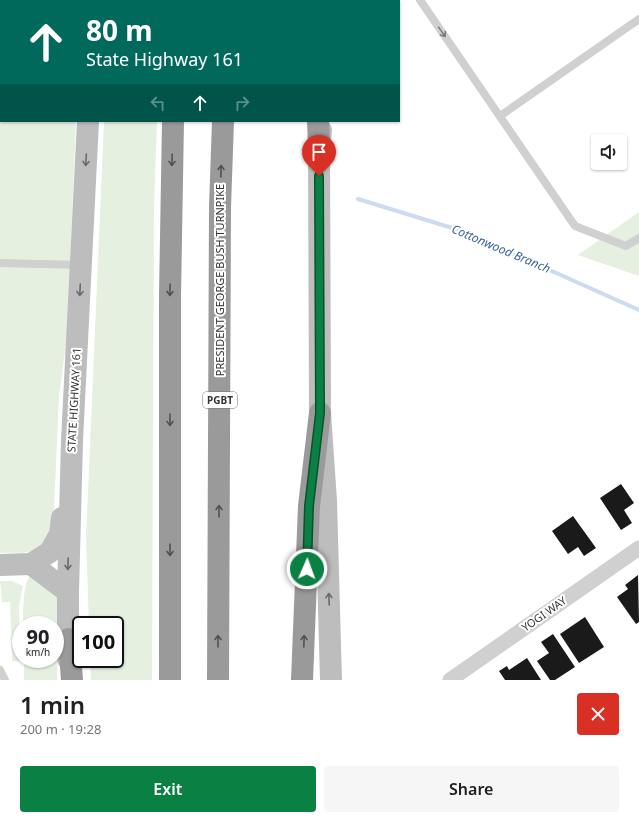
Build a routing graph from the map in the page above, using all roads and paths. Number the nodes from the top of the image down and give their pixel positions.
1 (420, 0) edge
2 (639, 19) edge
3 (500, 116) junction
4 (88, 122) edge
5 (173, 122) edge
6 (223, 122) edge
7 (318, 122) edge
8 (322, 122) edge
9 (319, 148) junction
10 (639, 238) edge
11 (0, 263) edge
12 (81, 265) junction
13 (320, 413) junction
14 (72, 441) junction
15 (639, 548) edge
16 (31, 564) junction
17 (0, 565) edge
18 (68, 592) junction
19 (69, 639) junction
20 (0, 670) edge
21 (5, 680) edge
22 (67, 680) edge
23 (72, 680) edge
24 (170, 680) edge
25 (218, 680) edge
26 (302, 680) edge
27 (331, 680) edge
28 (450, 680) edge

1 -> 3 lane
2 - 3 lane
3 - 10 lane
4 -> 12 main road, STATE HIGHWAY 161
5 -> 24 highway
25 -> 6 highway, PRESIDENT GEORGE BUSH TURNPIKE / PGBT
7 - 9 highway
8 - 9 main road
9 - 13 main road
11 - 12 lane
12 -> 14 main road, STATE HIGHWAY 161
26 -> 13 highway
27 -> 13 main road
14 - 16 main road
14 -> 18 main road, STATE HIGHWAY 161
15 - 28 street, YOGI WAY
16 - 17 main road
16 - 18 main road
18 - 19 main road, STATE HIGHWAY 161
19 - 22 main road, STATE HIGHWAY 161
19 - 23 highway
20 - 21 lane

